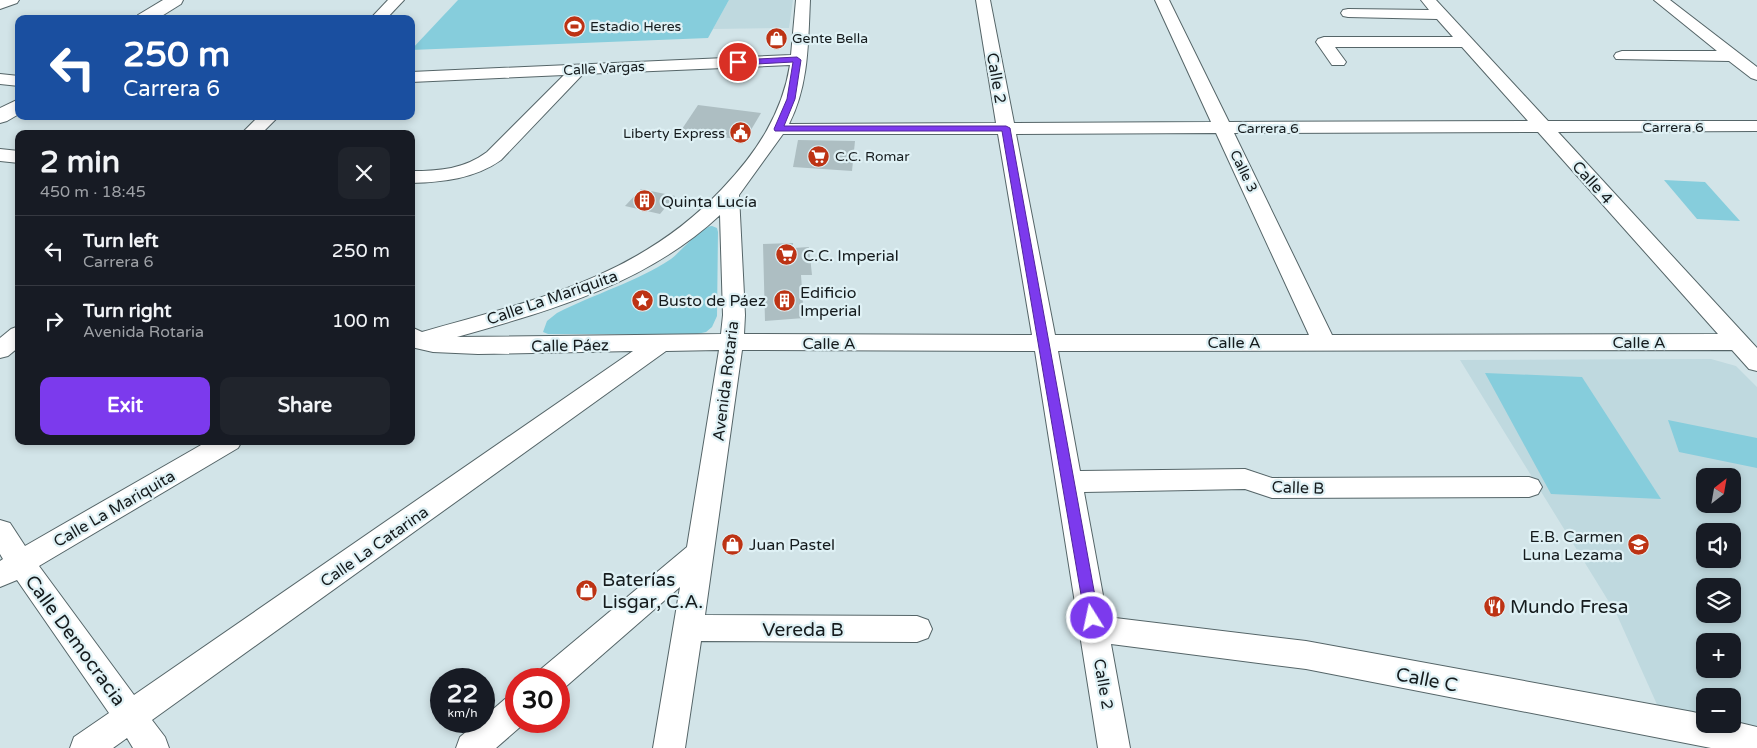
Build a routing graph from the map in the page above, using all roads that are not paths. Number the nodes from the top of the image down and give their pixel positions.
1 (12, 0) edge
2 (175, 0) edge
3 (190, 0) edge
4 (397, 0) edge
5 (803, 0) edge
6 (983, 0) edge
7 (1162, 0) edge
8 (1428, 0) edge
9 (1661, 0) edge
10 (0, 5) edge
11 (1348, 13) dead end
12 (151, 15) edge
13 (166, 15) edge
14 (381, 15) edge
15 (1442, 15) junction
16 (1467, 42) junction
17 (1622, 56) dead end
18 (1734, 56) junction
19 (797, 60) junction
20 (1338, 62) dead end
21 (578, 70) junction
22 (1757, 75) edge
23 (415, 77) edge
24 (0, 79) edge
25 (15, 81) edge
26 (15, 97) edge
27 (0, 106) edge
28 (15, 108) edge
29 (0, 117) edge
30 (266, 120) edge
31 (1757, 126) edge
32 (1543, 127) junction
33 (1006, 128) junction
34 (1223, 128) junction
35 (778, 129) junction
36 (254, 130) edge
37 (0, 155) edge
38 (15, 157) edge
39 (415, 177) edge
40 (729, 193) junction
41 (566, 296) junction
42 (15, 337) edge
43 (415, 340) edge
44 (415, 340) edge
45 (732, 342) junction
46 (1324, 342) junction
47 (1737, 342) junction
48 (661, 343) junction
49 (1045, 343) junction
50 (525, 346) junction
51 (0, 350) edge
52 (1757, 364) edge
53 (222, 445) edge
54 (1069, 482) junction
55 (1529, 486) dead end
56 (0, 531) edge
57 (701, 552) junction
58 (11, 569) edge
59 (689, 628) junction
60 (917, 630) dead end
61 (1094, 630) junction
62 (565, 668) edge
63 (131, 717) junction
64 (505, 720) edge
65 (1757, 742) edge
66 (86, 748) edge
67 (153, 748) edge
68 (472, 748) edge
69 (669, 748) edge
70 (1114, 748) edge

1 - 10 street
2 - 12 street
3 - 13 street
4 - 14 street
5 - 19 street
6 - 33 street, Calle 2
7 - 34 street, Calle 3
8 - 15 street, Calle 4
9 - 18 street
11 - 15 street
15 - 16 street, Calle 4
16 - 20 street
16 - 32 street, Calle 4
17 - 18 street
18 - 22 street
19 - 21 street, Calle Vargas
19 - 35 street
21 - 23 street, Calle Vargas
21 - 39 street
24 - 25 street
26 - 27 street
28 - 29 street
30 - 36 street
31 - 32 street, Carrera 6
32 - 34 street, Carrera 6
32 - 47 street, Calle 4
33 - 34 street, Carrera 6
33 - 35 street, Carrera 6
33 - 49 street, Calle 2
34 - 46 street, Calle 3
35 - 40 street
37 - 38 street
40 - 41 street, Calle La Mariquita
40 - 45 street, Avenida Rotaria
41 - 43 street, Calle La Mariquita
41 - 50 street
42 - 51 street
44 - 50 street, Calle Páez
45 - 48 street, Calle Páez
45 - 49 street, Calle A
45 - 57 street, Avenida Rotaria
46 - 47 street, Calle A
46 - 49 street, Calle A
47 - 52 street, Calle 4
48 - 50 street, Calle Páez
48 - 63 street, Calle La Catarina
49 - 54 street, Calle 2
53 - 58 street, Calle La Mariquita
54 - 55 street, Calle B
54 - 61 street, Calle 2
56 - 58 street, Calle Democracia
57 - 59 street, Avenida Rotaria
57 - 62 street
58 - 63 street, Calle Democracia
59 - 60 street, Vereda B
59 - 69 street, Avenida Rotaria
61 - 65 street, Calle C
61 - 70 street, Calle 2
63 - 66 street, Calle La Catarina
63 - 67 street, Calle Democracia
64 - 68 street

